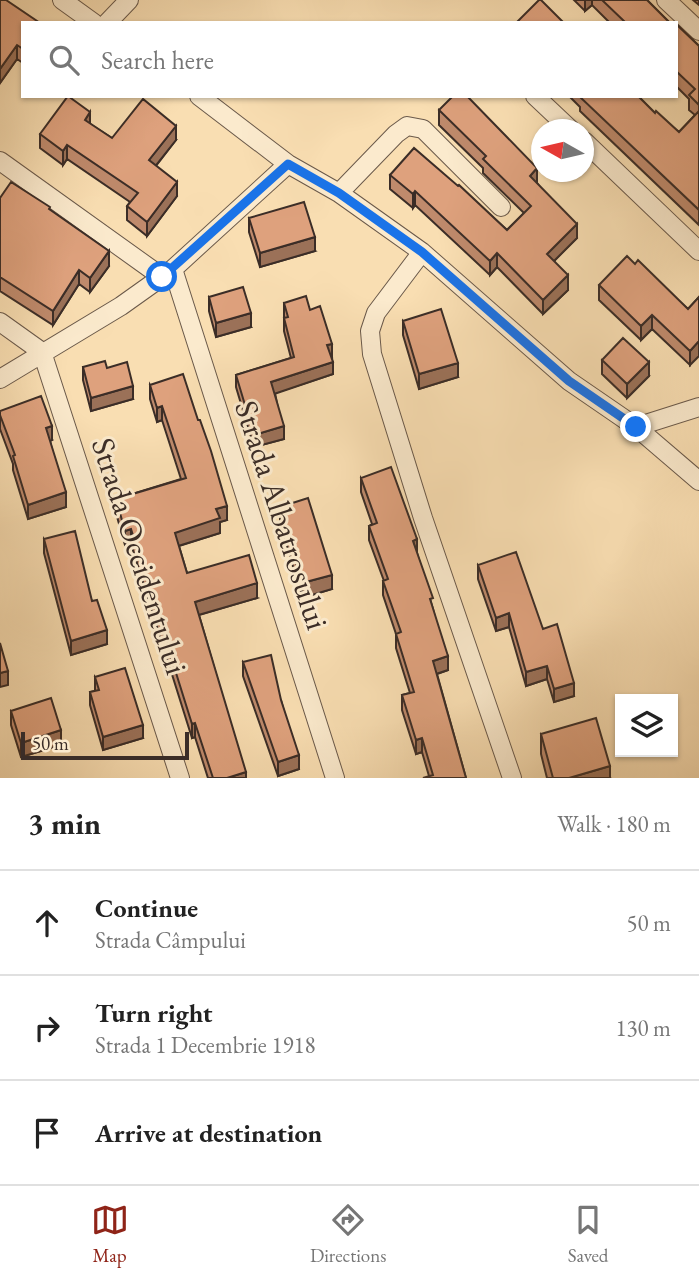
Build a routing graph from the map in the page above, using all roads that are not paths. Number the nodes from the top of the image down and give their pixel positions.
1 (62, 0) edge
2 (129, 0) edge
3 (666, 0) edge
4 (91, 21) edge
5 (109, 21) edge
6 (699, 32) edge
7 (202, 98) edge
8 (537, 98) edge
9 (559, 119) edge
10 (594, 151) edge
11 (0, 161) edge
12 (288, 164) junction
13 (339, 193) junction
14 (501, 207) dead end
15 (699, 251) edge
16 (422, 252) junction
17 (168, 273) junction
18 (0, 322) edge
19 (42, 352) junction
20 (0, 379) edge
21 (699, 407) edge
22 (636, 427) junction
23 (699, 481) edge
24 (180, 778) edge
25 (335, 778) edge
26 (512, 778) edge

1 - 4 street
2 - 5 street
3 - 6 street
7 - 12 street
8 - 9 street
10 - 15 street
11 - 17 street
12 - 13 street
12 - 17 street
13 - 14 street
13 - 16 street
16 - 22 street
16 - 26 street
17 - 19 street
17 - 25 street, Strada Albatrosului
18 - 19 street
19 - 20 street
19 - 24 street, Strada Occidentului
21 - 22 street
22 - 23 street

